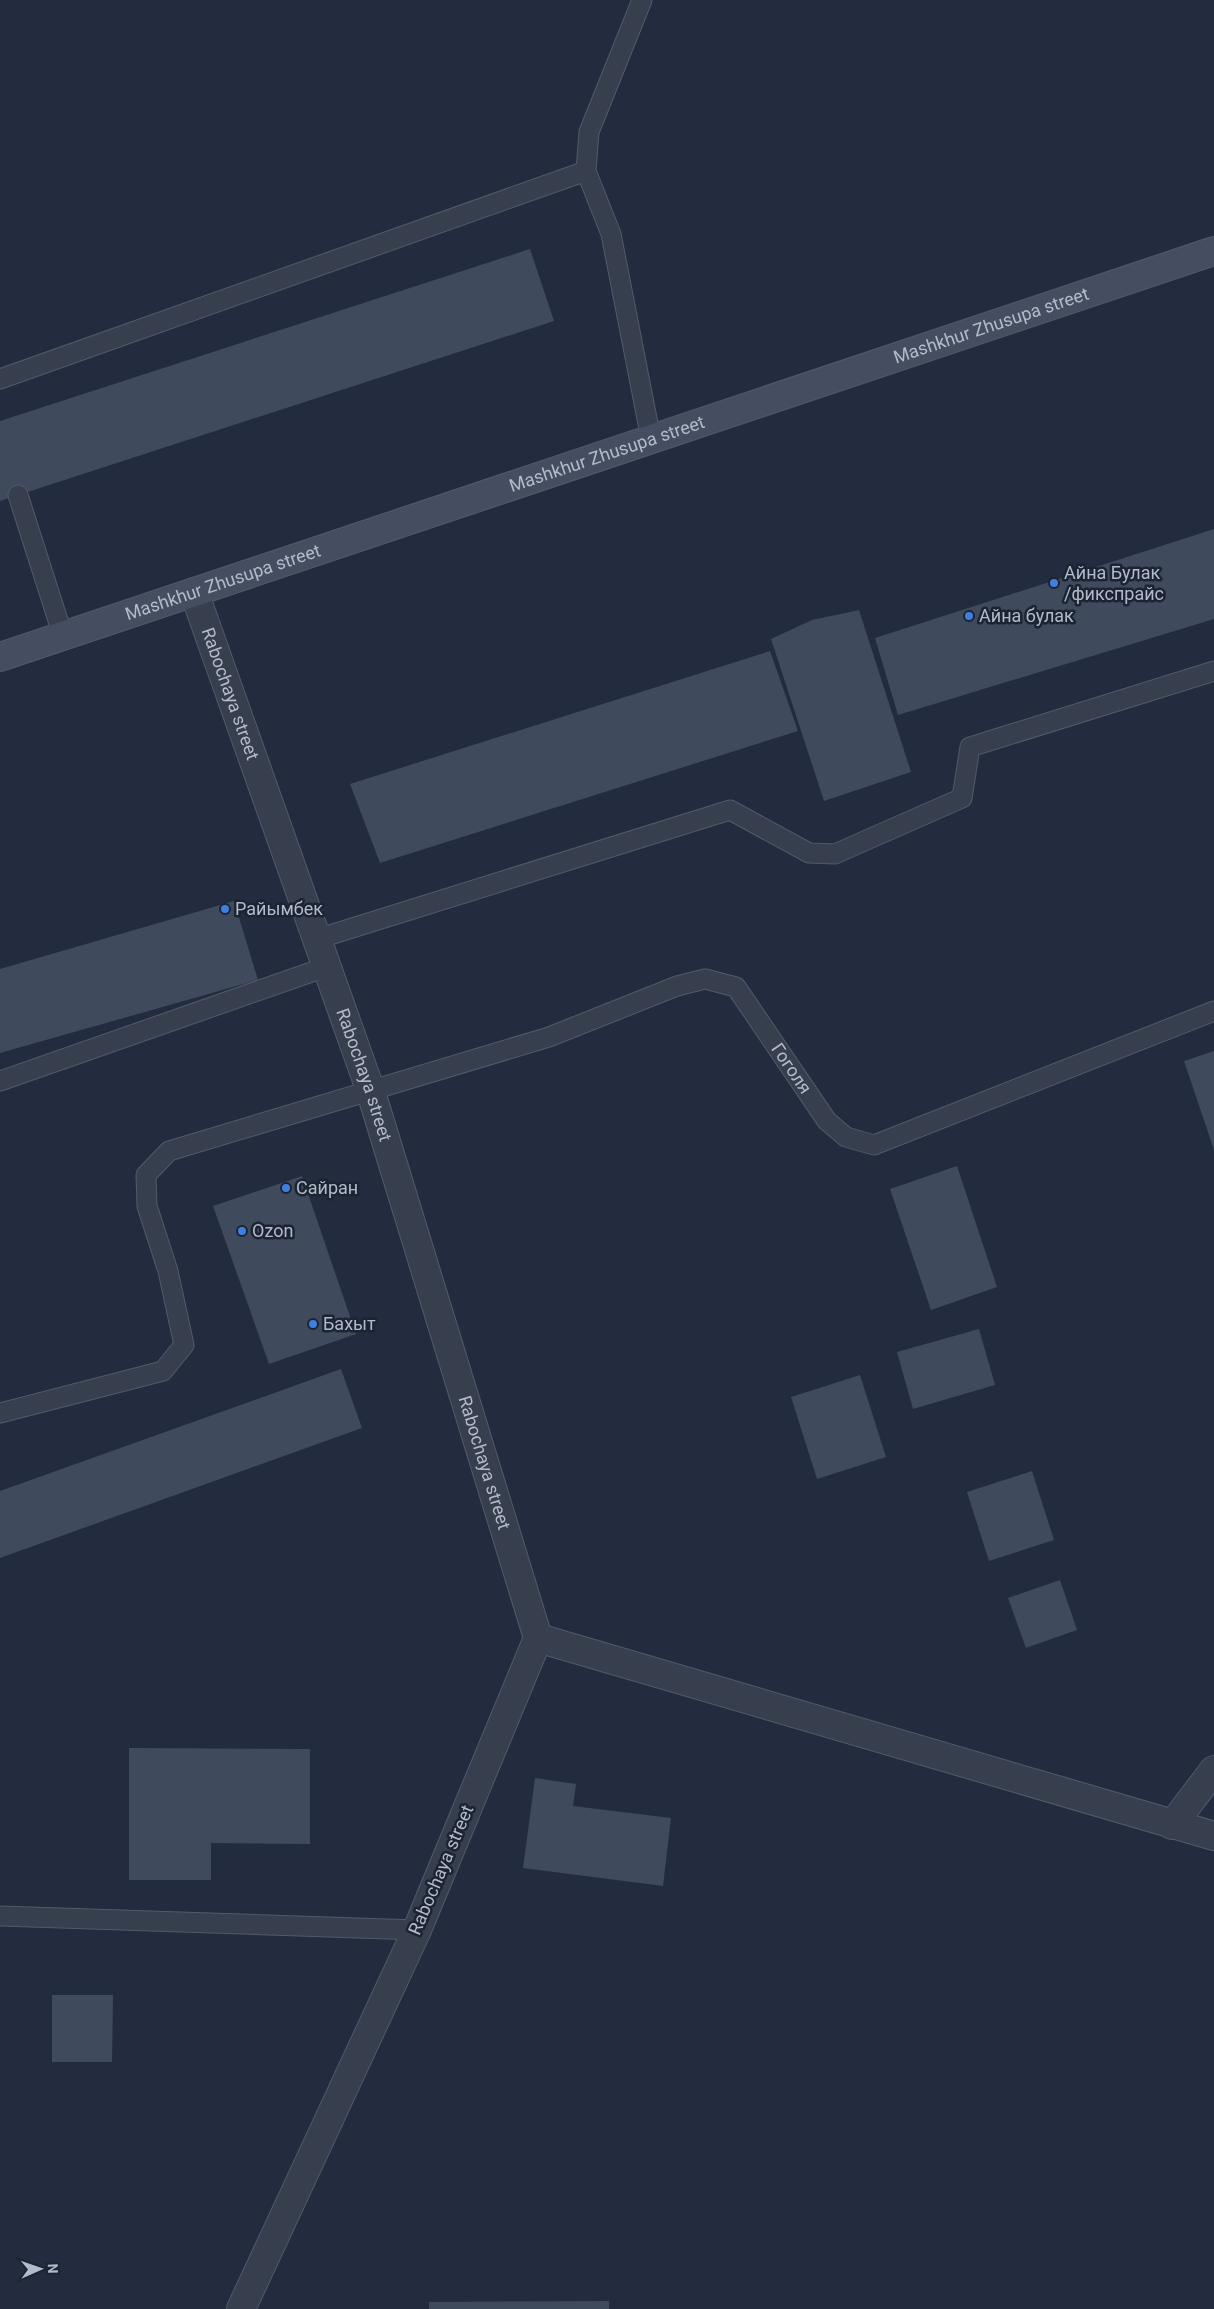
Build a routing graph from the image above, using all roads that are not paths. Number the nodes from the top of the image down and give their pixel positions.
1 (642, 0) edge
2 (586, 171) junction
3 (1214, 250) edge
4 (0, 379) edge
5 (651, 439) junction
6 (18, 495) dead end
7 (194, 592) junction
8 (63, 636) junction
9 (0, 657) edge
10 (1214, 671) edge
11 (317, 940) junction
12 (326, 967) junction
13 (1214, 1011) edge
14 (0, 1081) edge
15 (370, 1089) junction
16 (0, 1413) edge
17 (538, 1638) junction
18 (1214, 1770) edge
19 (1172, 1825) junction
20 (1214, 1836) edge
21 (0, 1916) edge
22 (417, 1930) junction
23 (241, 2309) edge

1 - 2 lane
2 - 4 lane
2 - 5 lane
3 - 5 main road, Mashkhur Zhusupa street
5 - 7 main road, Mashkhur Zhusupa street
6 - 8 lane
7 - 8 main road, Mashkhur Zhusupa street
7 - 11 street, Rabochaya street
8 - 9 main road, Mashkhur Zhusupa street
10 - 11 lane
11 - 12 street, Rabochaya street
12 - 14 lane
12 - 15 street, Rabochaya street
13 - 15 lane, Гоголя
15 - 16 lane, Гоголя
15 - 17 street, Rabochaya street
17 - 19 street
17 - 22 street, Rabochaya street
18 - 19 street
19 - 20 street
21 - 22 lane
22 - 23 street, Rabochaya street

